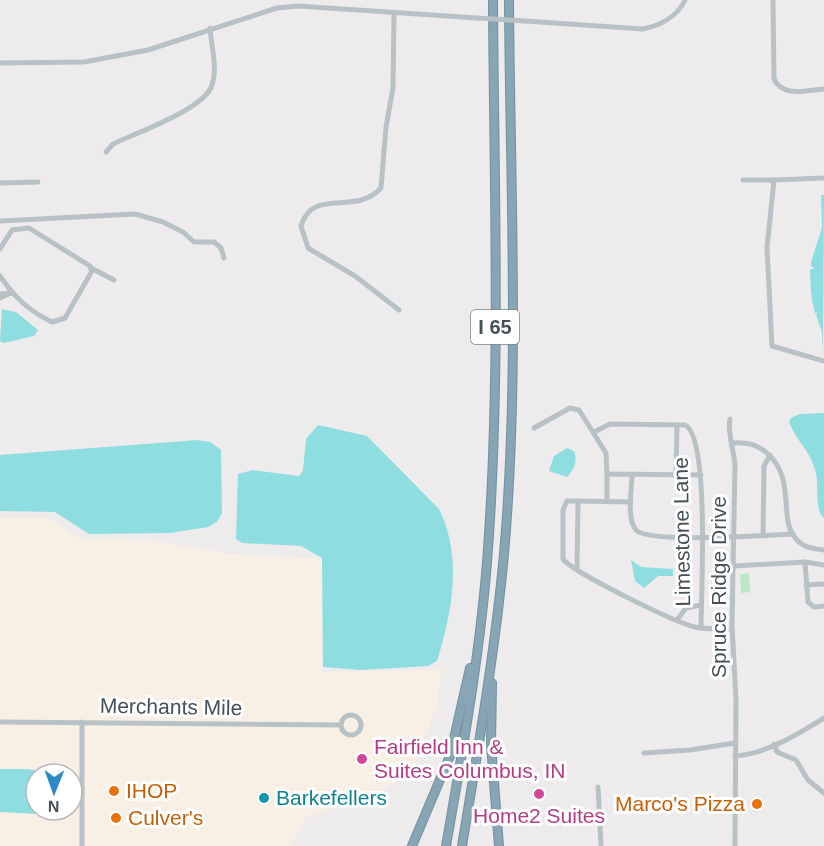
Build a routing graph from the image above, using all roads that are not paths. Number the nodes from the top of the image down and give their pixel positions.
1 (493, 0) edge
2 (509, 0) edge
3 (685, 0) edge
4 (773, 0) edge
5 (394, 13) junction
6 (210, 28) junction
7 (0, 63) edge
8 (824, 89) edge
9 (106, 152) dead end
10 (824, 178) edge
11 (743, 180) dead end
12 (774, 180) junction
13 (39, 182) dead end
14 (0, 183) edge
15 (0, 221) edge
16 (0, 249) edge
17 (224, 258) dead end
18 (91, 268) junction
19 (0, 276) edge
20 (114, 280) dead end
21 (11, 293) junction
22 (0, 296) edge
23 (399, 310) dead end
24 (824, 362) edge
25 (730, 419) dead end
26 (677, 425) junction
27 (534, 428) dead end
28 (594, 432) junction
29 (733, 443) junction
30 (770, 455) junction
31 (607, 474) junction
32 (632, 474) junction
33 (676, 475) junction
34 (701, 475) junction
35 (578, 501) junction
36 (608, 501) junction
37 (631, 502) junction
38 (793, 534) junction
39 (763, 536) junction
40 (702, 537) junction
41 (733, 537) junction
42 (824, 550) edge
43 (805, 562) junction
44 (824, 565) edge
45 (733, 566) junction
46 (577, 570) junction
47 (824, 584) edge
48 (806, 585) junction
49 (701, 605) junction
50 (824, 606) edge
51 (677, 620) junction
52 (701, 628) junction
53 (732, 628) junction
54 (480, 629) junction
55 (493, 654) junction
56 (824, 718) edge
57 (0, 722) edge
58 (82, 722) junction
59 (341, 725) dead end
60 (735, 743) junction
61 (774, 744) junction
62 (644, 753) dead end
63 (735, 756) junction
64 (598, 787) dead end
65 (824, 793) edge
66 (413, 844) edge
67 (82, 846) edge
68 (446, 846) edge
69 (462, 846) edge
70 (496, 846) edge
71 (601, 846) edge
72 (735, 846) edge

1 - 54 highway, I 65
2 - 55 highway, I 65
3 - 5 street, bridge
4 - 8 street
5 - 6 street
5 - 23 street
6 - 7 street
6 - 9 street
10 - 12 street
11 - 12 street
12 - 24 street
13 - 14 street
15 - 17 street
16 - 18 street
18 - 20 street
18 - 21 street
19 - 21 street
21 - 22 street
25 - 29 street, Spruce Ridge Drive
26 - 28 street
26 - 33 street
26 - 34 street, Limestone Lane
27 - 28 street
28 - 31 street
29 - 30 street
29 - 41 street, Spruce Ridge Drive
30 - 38 street
30 - 39 street
31 - 32 street
31 - 36 street
32 - 33 street
32 - 37 street
33 - 34 street
34 - 40 street, Limestone Lane
35 - 36 street
35 - 46 street
35 - 46 street
36 - 37 street
37 - 40 street
38 - 39 street
38 - 42 street
39 - 41 street
40 - 41 street
40 - 49 street, Limestone Lane
41 - 45 street, Spruce Ridge Drive
43 - 44 street
43 - 45 street
43 - 48 street
45 - 53 street, Spruce Ridge Drive
46 - 51 street
47 - 48 street
48 - 50 street
49 - 51 street
49 - 52 street, Limestone Lane
51 - 52 street
52 - 53 street
53 - 60 street, Spruce Ridge Drive
54 - 66 highway
54 - 68 highway, I 65
55 - 69 highway, I 65
55 - 70 highway
56 - 61 street
57 - 58 street, Merchants Mile
58 - 59 street, Merchants Mile
58 - 67 street
60 - 62 street
60 - 63 street, Spruce Ridge Drive
61 - 63 street
61 - 65 street
63 - 72 street, Spruce Ridge Drive
64 - 71 street

